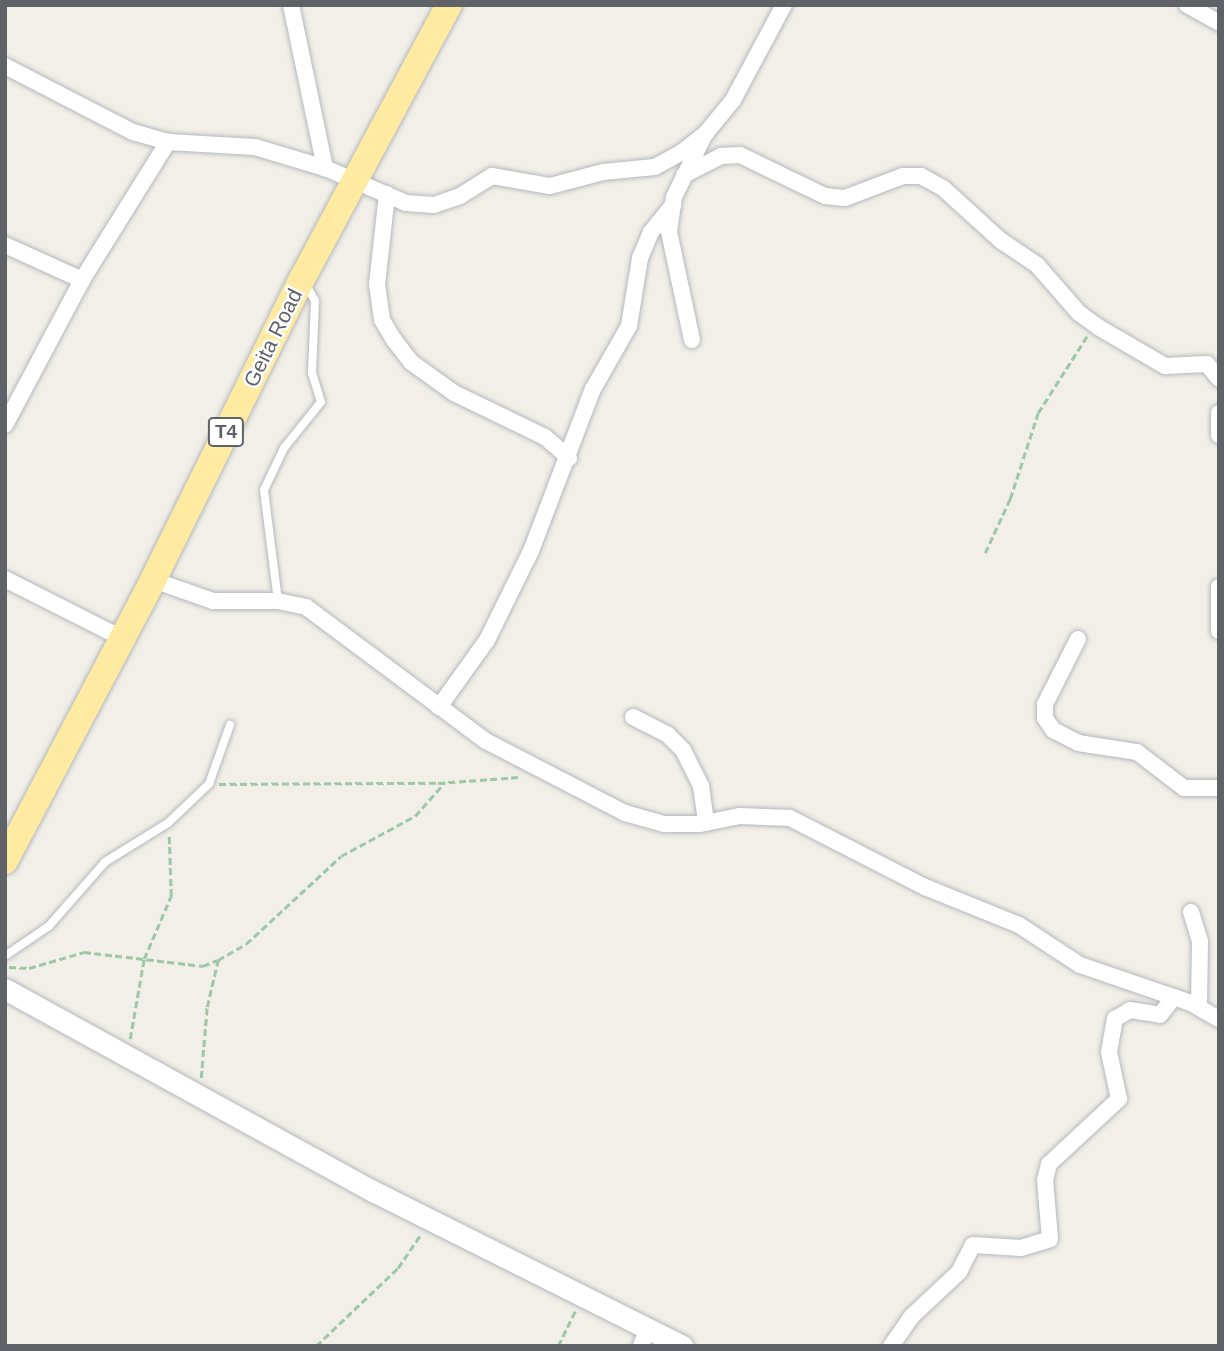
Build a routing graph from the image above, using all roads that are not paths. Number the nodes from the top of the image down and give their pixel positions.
1 (291, 5) edge
2 (449, 5) edge
3 (784, 5) edge
4 (1187, 5) edge
5 (1219, 23) edge
6 (5, 66) edge
7 (706, 133) junction
8 (168, 142) junction
9 (325, 168) junction
10 (684, 175) junction
11 (357, 182) junction
12 (387, 194) junction
13 (673, 205) junction
14 (5, 244) edge
15 (302, 279) junction
16 (82, 280) junction
17 (692, 340) dead end
18 (1219, 379) edge
19 (1219, 414) edge
20 (5, 425) edge
21 (1219, 435) edge
22 (569, 458) junction
23 (5, 579) edge
24 (153, 580) junction
25 (1219, 587) edge
26 (278, 601) junction
27 (1219, 631) edge
28 (122, 638) junction
29 (1078, 639) dead end
30 (439, 707) junction
31 (633, 717) dead end
32 (230, 725) dead end
33 (1219, 788) edge
34 (706, 823) junction
35 (5, 861) edge
36 (1191, 912) dead end
37 (5, 956) edge
38 (5, 989) edge
39 (1174, 997) junction
40 (1199, 1007) junction
41 (1219, 1019) edge
42 (644, 1337) edge
43 (682, 1346) edge
44 (891, 1346) edge

1 - 9 street
2 - 11 highway, Geita Road / T4
3 - 7 street
4 - 5 street
6 - 8 street
7 - 10 street
7 - 12 street
8 - 9 street
8 - 16 street
9 - 11 street
10 - 13 street
10 - 18 street
11 - 12 street
11 - 15 highway, Geita Road / T4
12 - 22 street
13 - 17 street
13 - 22 street
14 - 16 street
15 - 24 highway, Geita Road / T4
15 - 26 lane
16 - 20 street
19 - 21 street
22 - 30 street
23 - 28 street
24 - 26 street
24 - 28 highway, Geita Road / T4
25 - 27 street
26 - 30 street
28 - 35 highway, Geita Road / T4
29 - 33 street
30 - 34 street
31 - 34 street
32 - 37 lane
34 - 39 street
36 - 40 street
38 - 42 street
39 - 40 street
39 - 44 street
40 - 41 street
42 - 43 street

